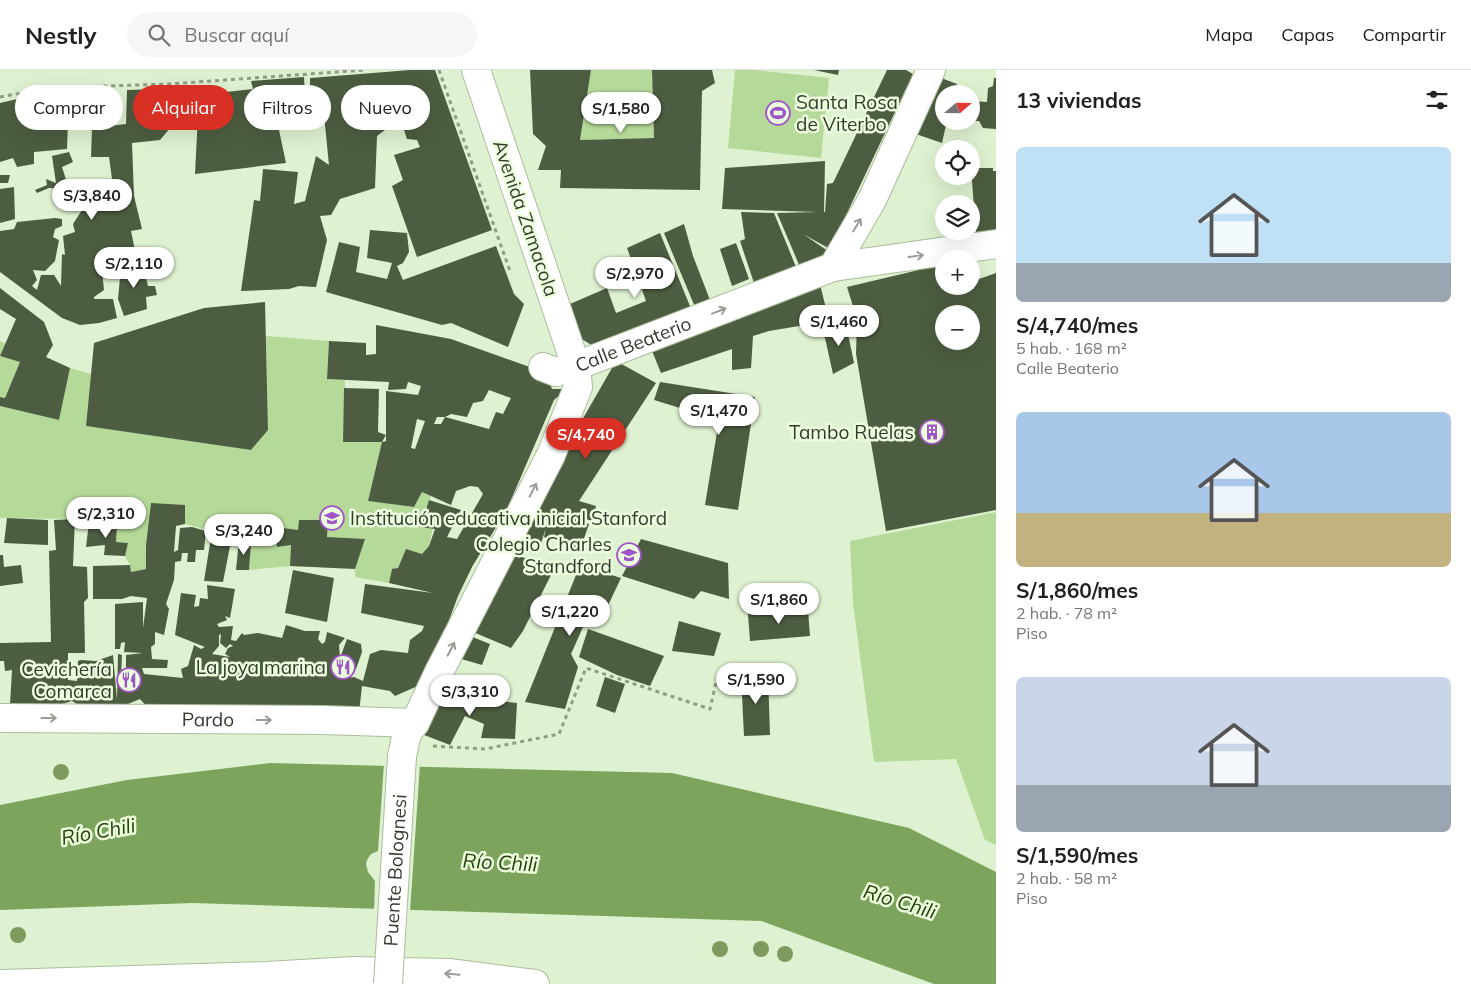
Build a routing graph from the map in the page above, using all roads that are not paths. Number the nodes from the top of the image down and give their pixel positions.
1 (476, 70) edge
2 (930, 70) edge
3 (996, 244) edge
4 (833, 267) junction
5 (576, 366) junction
6 (544, 367) dead end
7 (0, 718) edge
8 (407, 741) junction
9 (28, 983) edge
10 (0, 984) edge
11 (388, 984) edge
12 (535, 984) edge

1 - 5 street, Avenida Zamacola
4 -> 2 street
4 -> 3 street, Calle Beaterio
5 -> 4 street, Calle Beaterio
5 - 6 street
8 -> 5 street, Calle Beaterio
7 -> 8 street, Pardo
8 - 11 street, Puente Bolognesi, bridge
9 - 10 street
12 -> 9 street

